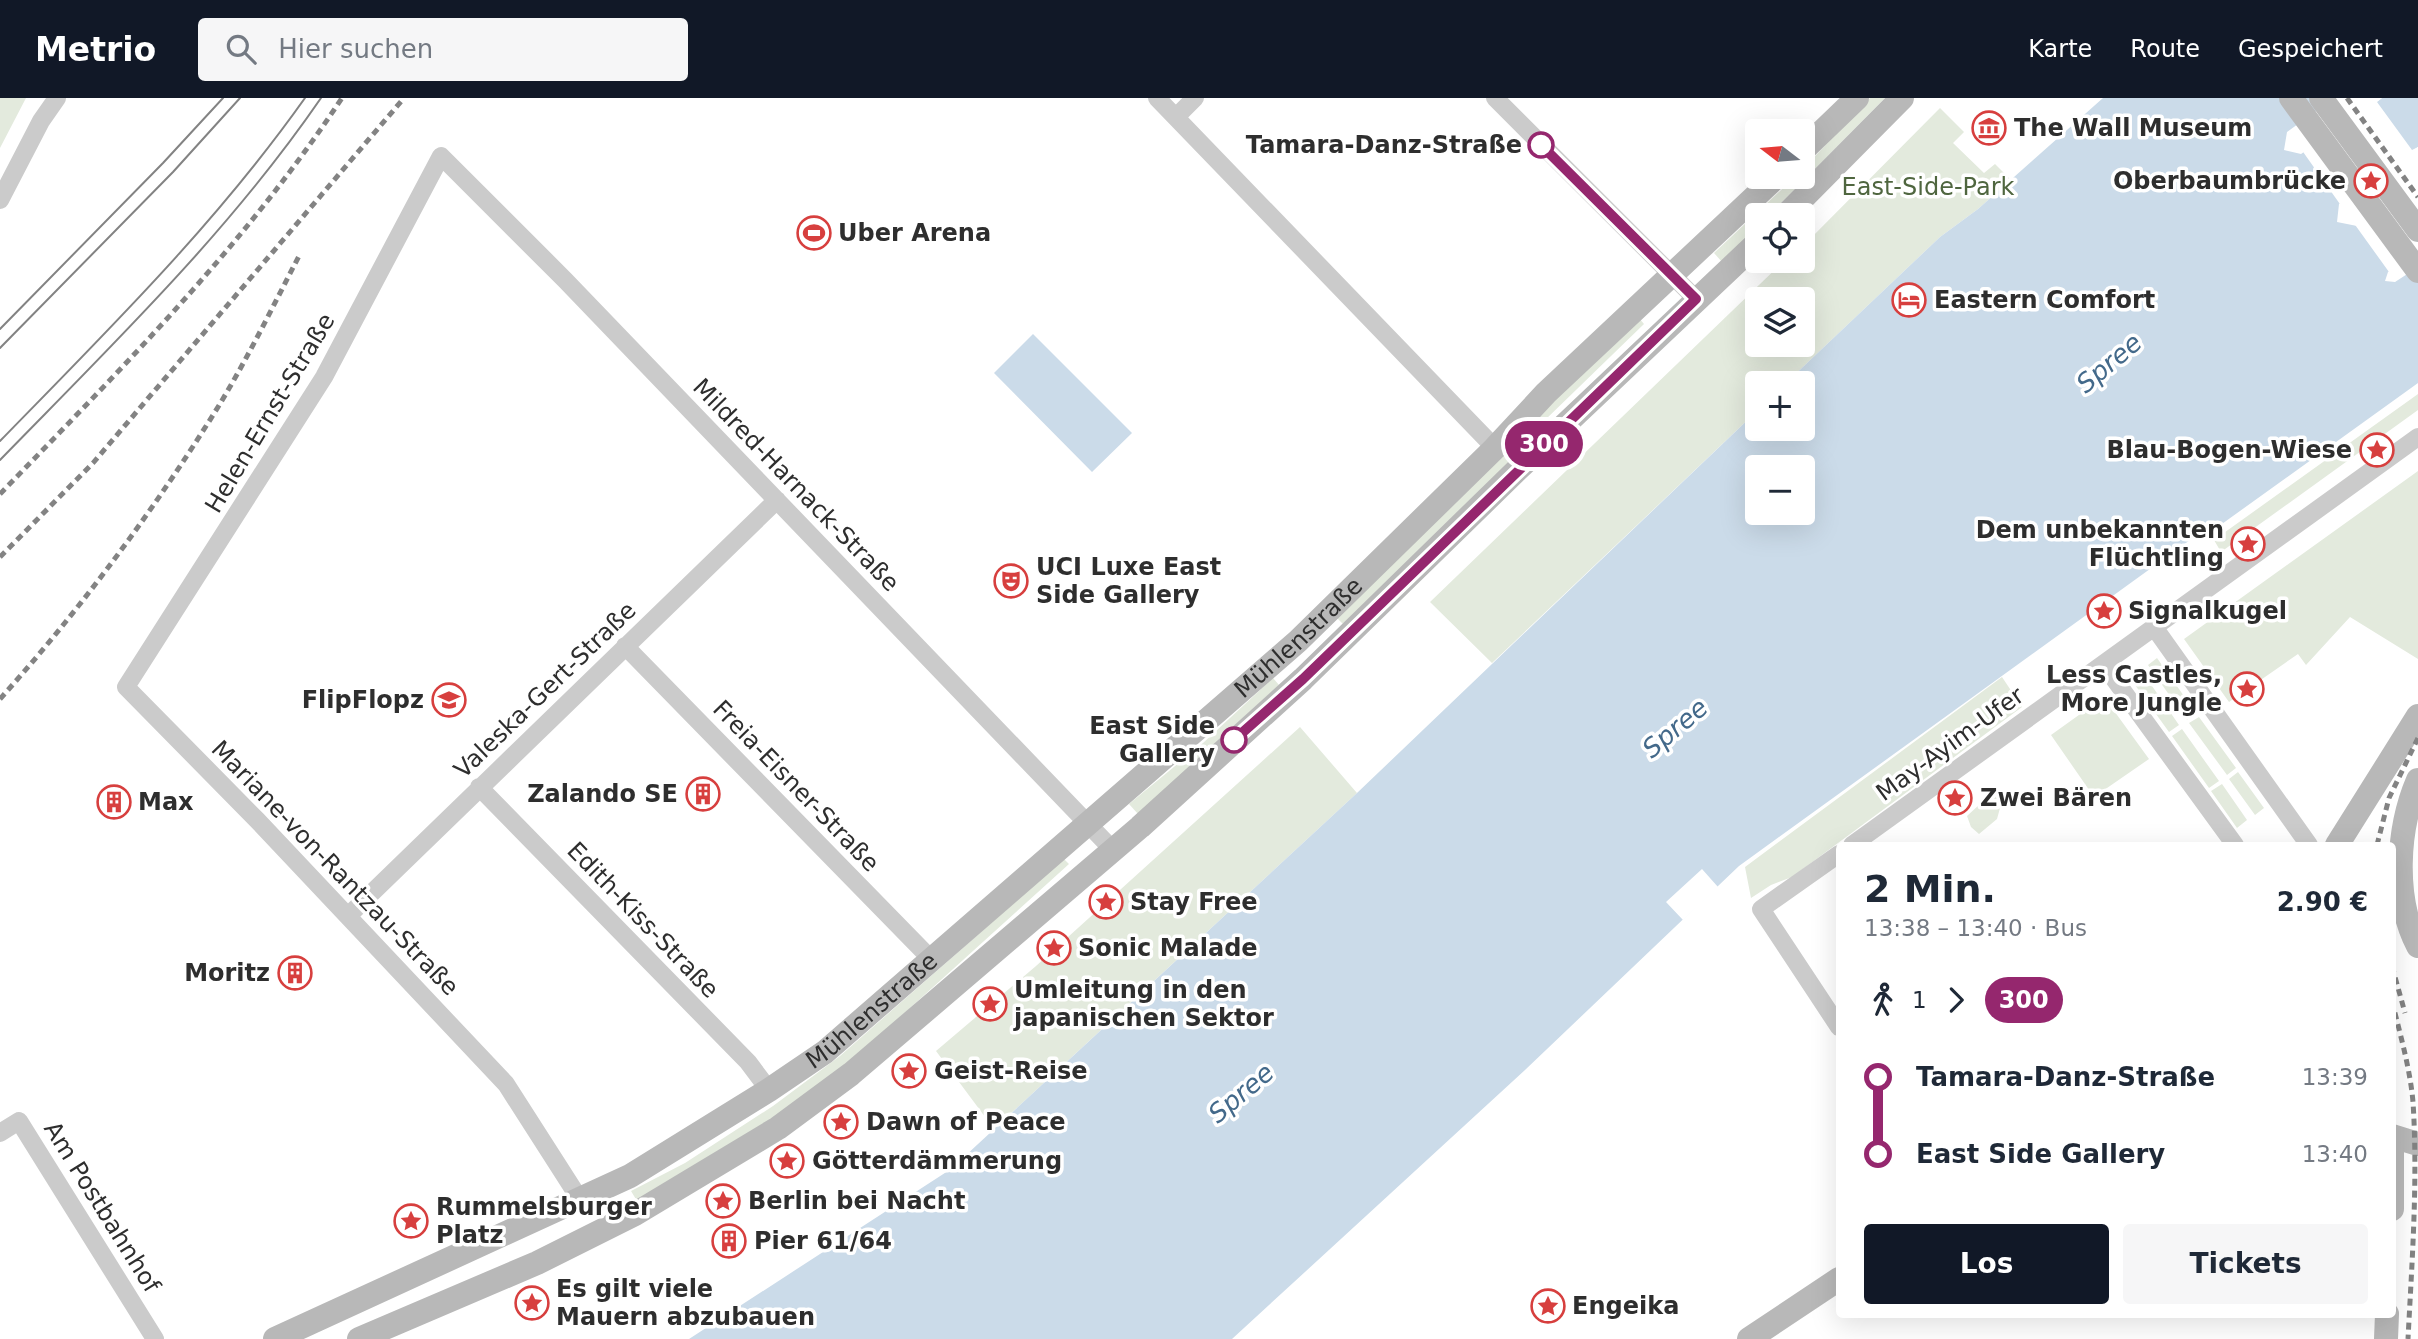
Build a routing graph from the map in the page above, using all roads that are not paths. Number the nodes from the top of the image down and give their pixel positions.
1 (57, 98) edge
2 (1157, 98) edge
3 (1195, 98) edge
4 (1495, 98) edge
5 (1857, 98) edge
6 (1902, 98) edge
7 (2291, 98) edge
8 (2321, 98) edge
9 (1176, 117) junction
10 (1815, 138) edge
11 (441, 156) joint
12 (1763, 189) edge
13 (0, 200) edge
14 (1798, 203) edge
15 (2418, 230) edge
16 (1745, 254) edge
17 (2418, 271) edge
18 (1671, 274) junction
19 (1696, 299) junction
20 (2418, 437) edge
21 (1496, 448) junction
22 (777, 500) junction
23 (2154, 627) junction
24 (625, 646) junction
25 (2104, 665) junction
26 (127, 687) joint
27 (2418, 716) edge
28 (2418, 780) edge
29 (479, 787) junction
30 (1089, 824) junction
31 (1856, 842) edge
32 (2233, 842) edge
33 (2307, 842) edge
34 (2339, 842) edge
35 (1113, 850) junction
36 (1836, 856) edge
37 (2405, 906) edge
38 (348, 916) junction
39 (2418, 946) edge
40 (932, 960) junction
41 (1836, 1022) edge
42 (769, 1090) junction
43 (0, 1133) edge
44 (2396, 1137) edge
45 (2418, 1144) edge
46 (579, 1198) junction
47 (598, 1234) junction
48 (1836, 1281) edge
49 (2388, 1318) edge
50 (155, 1339) edge
51 (275, 1339) edge
52 (359, 1339) edge
53 (1749, 1339) edge
54 (2386, 1339) edge

1 - 13 street
2 - 9 street
3 - 9 street
4 - 18 street
5 - 10 main road
6 - 14 main road
7 - 17 main road
8 - 15 main road
9 - 21 street
11 - 22 street, Mildred-Harnack-Straße
11 - 26 street, Helen-Ernst-Straße
12 - 18 main road, Mühlenstraße
16 - 19 main road, Mühlenstraße
18 - 19 street
18 - 21 main road, Mühlenstraße
19 - 35 main road, Mühlenstraße
20 - 23 street, May-Ayim-Ufer
21 - 30 main road, Mühlenstraße
22 - 24 street, Valeska-Gert-Straße
22 - 30 street, Mildred-Harnack-Straße
23 - 25 street, May-Ayim-Ufer
23 - 33 street
24 - 29 street, Valeska-Gert-Straße
24 - 40 street, Freia-Eisner-Straße
25 - 31 street, May-Ayim-Ufer
25 - 32 street
26 - 38 street, Mariane-von-Rantzau-Straße
27 - 34 main road
28 - 37 main road
29 - 38 street, Valeska-Gert-Straße
29 - 42 street, Edith-Kiss-Straße
30 - 35 street, Mildred-Harnack-Straße
30 - 40 main road, Mühlenstraße
35 - 47 main road, Mühlenstraße
36 - 41 street
37 - 39 main road
38 - 46 street, Mariane-von-Rantzau-Straße
40 - 42 main road, Mühlenstraße
42 - 46 main road, Mühlenstraße
43 - 50 street, Am Postbahnhof
44 - 45 main road
46 - 47 main road
46 - 51 main road, Mühlenstraße
47 - 52 main road, Mühlenstraße
48 - 53 main road
49 - 54 main road

